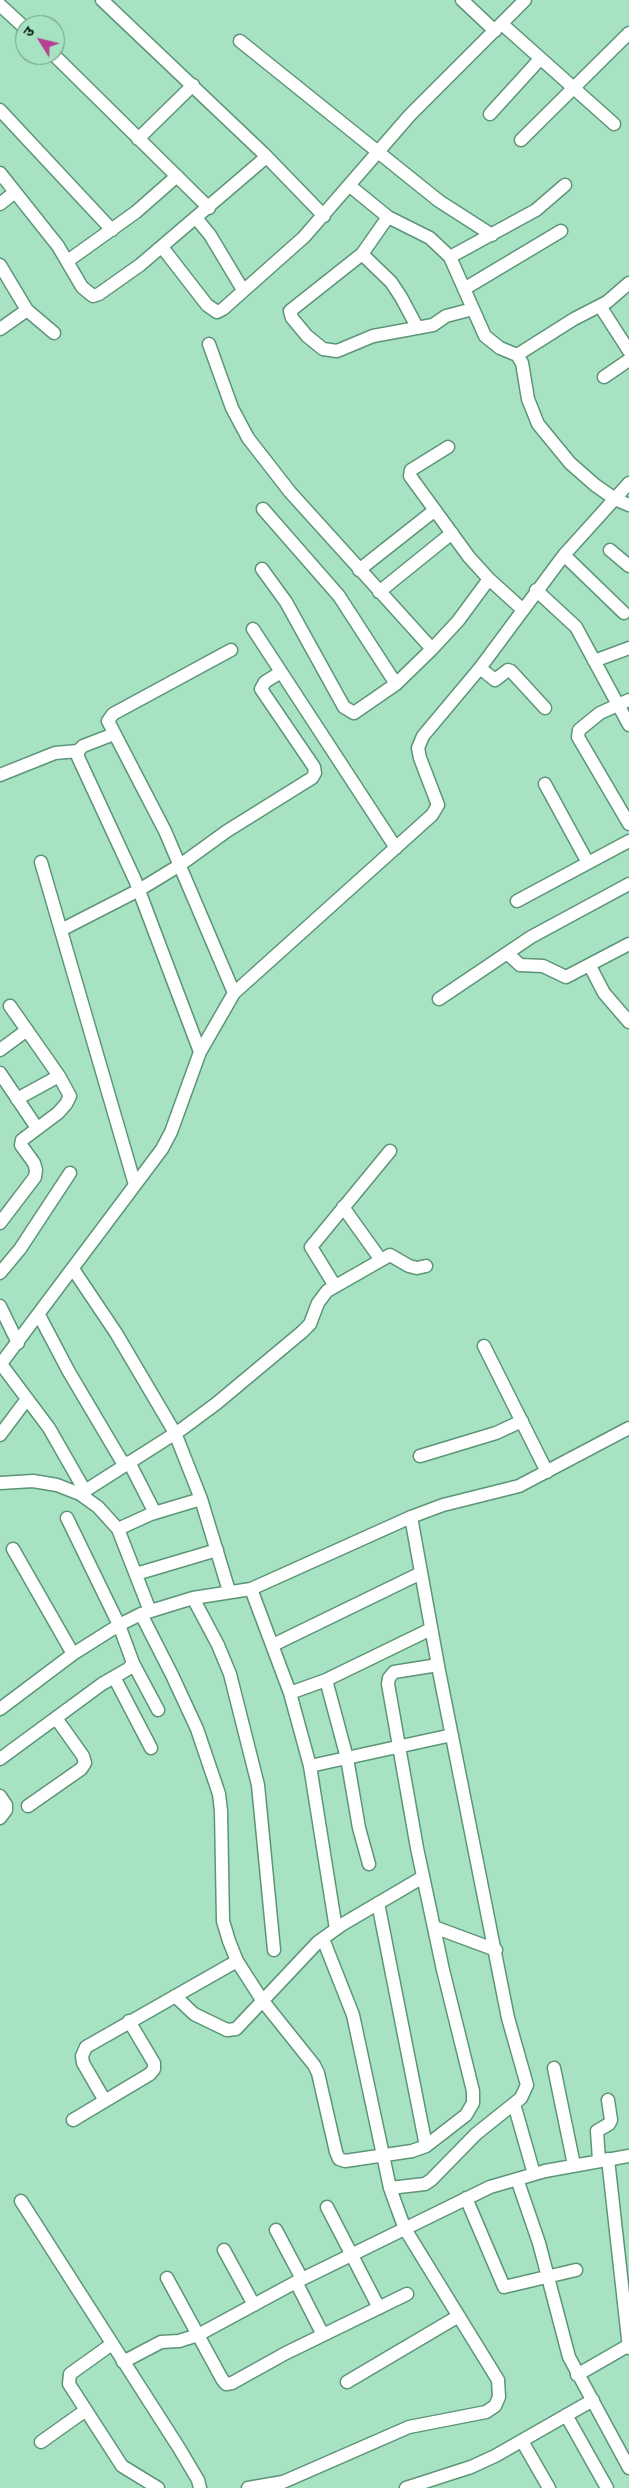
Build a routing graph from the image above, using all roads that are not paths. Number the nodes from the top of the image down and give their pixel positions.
1 (102, 0) edge
2 (462, 0) edge
3 (525, 0) edge
4 (0, 5) edge
5 (15, 19) edge
6 (498, 28) junction
7 (629, 33) edge
8 (240, 41) dead end
9 (540, 59) junction
10 (64, 65) edge
11 (193, 85) junction
12 (572, 88) junction
13 (0, 110) edge
14 (490, 114) dead end
15 (614, 124) dead end
16 (138, 139) junction
17 (521, 140) dead end
18 (378, 152) junction
19 (263, 154) junction
20 (0, 173) edge
21 (177, 176) junction
22 (565, 185) dead end
23 (350, 186) junction
24 (15, 192) junction
25 (0, 204) edge
26 (209, 208) junction
27 (324, 216) junction
28 (388, 217) junction
29 (196, 218) junction
30 (112, 230) junction
31 (561, 231) dead end
32 (492, 235) junction
33 (162, 247) junction
34 (362, 254) junction
35 (450, 257) junction
36 (69, 260) junction
37 (0, 266) edge
38 (629, 283) edge
39 (464, 289) junction
40 (243, 290) junction
41 (600, 306) junction
42 (473, 309) junction
43 (27, 310) junction
44 (417, 327) junction
45 (0, 328) edge
46 (54, 333) dead end
47 (209, 344) dead end
48 (629, 351) edge
49 (517, 355) junction
50 (629, 360) edge
51 (604, 378) dead end
52 (448, 447) dead end
53 (629, 482) edge
54 (615, 499) junction
55 (629, 505) edge
56 (263, 509) dead end
57 (435, 510) junction
58 (452, 533) junction
59 (610, 550) dead end
60 (564, 555) junction
61 (629, 566) edge
62 (262, 568) dead end
63 (359, 570) junction
64 (489, 579) junction
65 (536, 590) junction
66 (379, 592) junction
67 (522, 609) junction
68 (624, 613) dead end
69 (253, 629) dead end
70 (629, 648) edge
71 (432, 649) junction
72 (231, 650) dead end
73 (594, 661) junction
74 (480, 668) junction
75 (281, 672) junction
76 (396, 684) junction
77 (623, 702) edge
78 (545, 708) dead end
79 (629, 725) edge
80 (114, 734) junction
81 (78, 751) junction
82 (0, 775) edge
83 (545, 784) dead end
84 (629, 824) edge
85 (629, 841) edge
86 (396, 848) junction
87 (41, 862) dead end
88 (588, 863) junction
89 (180, 865) junction
90 (629, 884) edge
91 (139, 890) junction
92 (517, 901) dead end
93 (61, 930) junction
94 (629, 944) edge
95 (507, 953) junction
96 (590, 966) junction
97 (234, 993) junction
98 (439, 999) dead end
99 (10, 1006) dead end
100 (629, 1022) edge
101 (27, 1030) junction
102 (0, 1050) edge
103 (200, 1052) junction
104 (0, 1073) edge
105 (59, 1076) junction
106 (18, 1099) junction
107 (37, 1128) junction
108 (390, 1151) dead end
109 (70, 1172) dead end
110 (135, 1186) junction
111 (343, 1207) junction
112 (0, 1223) edge
113 (381, 1260) junction
114 (426, 1266) dead end
115 (73, 1269) junction
116 (0, 1273) edge
117 (335, 1286) junction
118 (0, 1306) edge
119 (39, 1315) junction
120 (18, 1343) junction
121 (484, 1346) dead end
122 (1, 1365) edge
123 (27, 1399) junction
124 (522, 1421) junction
125 (629, 1428) edge
126 (175, 1433) junction
127 (0, 1435) edge
128 (420, 1456) dead end
129 (126, 1464) junction
130 (547, 1472) junction
131 (0, 1483) edge
132 (83, 1492) junction
133 (201, 1499) junction
134 (155, 1513) junction
135 (411, 1517) junction
136 (67, 1518) dead end
137 (118, 1529) junction
138 (14, 1548) dead end
139 (217, 1550) junction
140 (421, 1573) junction
141 (136, 1574) junction
142 (251, 1589) junction
143 (229, 1591) junction
144 (193, 1598) junction
145 (145, 1612) junction
146 (119, 1625) junction
147 (431, 1629) junction
148 (273, 1646) junction
149 (74, 1654) junction
150 (133, 1663) junction
151 (438, 1665) junction
152 (114, 1677) junction
153 (326, 1680) junction
154 (290, 1693) junction
155 (0, 1709) edge
156 (158, 1710) dead end
157 (56, 1718) junction
158 (452, 1735) junction
159 (400, 1747) junction
160 (151, 1748) dead end
161 (347, 1758) junction
162 (0, 1759) edge
163 (310, 1766) junction
164 (0, 1796) edge
165 (28, 1806) dead end
166 (0, 1818) edge
167 (369, 1864) dead end
168 (423, 1877) junction
169 (378, 1903) junction
170 (434, 1927) junction
171 (336, 1929) junction
172 (323, 1939) junction
173 (274, 1950) dead end
174 (496, 1950) junction
175 (237, 1961) junction
176 (175, 1996) junction
177 (262, 2000) junction
178 (129, 2021) junction
179 (554, 2068) dead end
180 (608, 2100) dead end
181 (104, 2101) junction
182 (514, 2104) junction
183 (73, 2120) dead end
184 (426, 2146) junction
185 (384, 2154) junction
186 (629, 2156) edge
187 (603, 2159) junction
188 (574, 2165) junction
189 (534, 2174) junction
190 (516, 2179) junction
191 (390, 2188) junction
192 (466, 2198) junction
193 (21, 2201) dead end
194 (327, 2207) dead end
195 (405, 2229) junction
196 (276, 2230) dead end
197 (224, 2250) dead end
198 (351, 2255) junction
199 (576, 2270) dead end
200 (547, 2276) junction
201 (168, 2278) dead end
202 (299, 2280) junction
203 (407, 2294) dead end
204 (254, 2305) junction
205 (379, 2308) junction
206 (457, 2317) junction
207 (323, 2335) junction
208 (198, 2336) junction
209 (112, 2344) junction
210 (628, 2346) edge
211 (123, 2362) junction
212 (577, 2375) junction
213 (346, 2382) dead end
214 (593, 2400) junction
215 (86, 2410) junction
216 (566, 2415) junction
217 (522, 2441) junction
218 (41, 2442) dead end
219 (629, 2467) edge
220 (158, 2488) edge
221 (200, 2488) edge
222 (248, 2488) edge
223 (406, 2488) edge
224 (549, 2488) edge
225 (607, 2488) edge

1 - 11 street
2 - 6 street
3 - 6 street
4 - 5 street
6 - 9 street
6 - 18 street
7 - 12 street
8 - 18 street
9 - 12 street
9 - 14 street
10 - 16 street
11 - 16 street
11 - 19 street
12 - 15 street
12 - 17 street
13 - 30 street
16 - 21 street
18 - 23 street
18 - 32 street
19 - 26 street
19 - 27 street
20 - 24 street
21 - 26 street
21 - 30 street
22 - 32 street
23 - 27 street
23 - 28 street
24 - 25 street
24 - 36 street
26 - 29 street
27 - 40 street
28 - 34 street
28 - 35 street
29 - 33 street
29 - 40 street
30 - 36 street
31 - 39 street
32 - 35 street
33 - 36 street
33 - 40 street
34 - 44 street
34 - 44 street
35 - 39 street
37 - 43 street
38 - 41 street
39 - 42 street
41 - 48 street
41 - 49 street
42 - 44 street
42 - 49 street
43 - 45 street
43 - 46 street
47 - 63 street
49 - 54 street
50 - 51 street
52 - 57 street
53 - 54 street
54 - 55 street
54 - 60 street
56 - 76 street
57 - 58 street
57 - 63 street
58 - 64 street
58 - 66 street
59 - 61 street
60 - 65 street
60 - 68 street
62 - 76 street
63 - 66 street
64 - 67 street
64 - 71 street
65 - 67 street
65 - 73 street
66 - 71 street
67 - 74 street
69 - 75 street
70 - 73 street
71 - 76 street
72 - 80 street
73 - 77 street
74 - 78 street
74 - 86 street
75 - 86 street
75 - 89 street
77 - 79 street
77 - 84 street
80 - 81 street
80 - 89 street
81 - 82 street
81 - 91 street
83 - 88 street
85 - 88 street
86 - 97 street
87 - 93 street
88 - 92 street
89 - 91 street
89 - 97 street
90 - 95 street
91 - 93 street
91 - 103 street
93 - 110 street
94 - 96 street
95 - 96 street
95 - 98 street
96 - 100 street
97 - 103 street
99 - 101 street
101 - 102 street
101 - 105 street
103 - 110 street
104 - 106 street
105 - 106 street
105 - 107 street
106 - 107 street
107 - 112 street
108 - 111 street
109 - 116 street
110 - 115 street
111 - 113 street
111 - 117 street
113 - 114 street
113 - 117 street
115 - 119 street
115 - 126 street
117 - 126 street
118 - 120 street
119 - 120 street
119 - 129 street
120 - 122 street
121 - 124 street
122 - 123 street
123 - 127 street
123 - 132 street
124 - 128 street
124 - 130 street
125 - 130 street
126 - 129 street
126 - 133 street
129 - 132 street
129 - 134 street
130 - 135 street
131 - 132 street
132 - 137 street
133 - 134 street
133 - 139 street
134 - 137 street
135 - 140 street
135 - 142 street
136 - 146 street
137 - 141 street
138 - 149 street
139 - 141 street
139 - 143 street
140 - 147 street
140 - 148 street
141 - 145 street
142 - 143 street
142 - 148 street
143 - 144 street
144 - 145 street
144 - 173 street
145 - 146 street
145 - 175 street
146 - 149 street
146 - 150 street
147 - 151 street
147 - 153 street
148 - 154 street
149 - 155 street
150 - 152 street
150 - 156 street
151 - 158 street
151 - 159 street
152 - 157 street
152 - 160 street
153 - 154 street
153 - 161 street
154 - 163 street
157 - 162 street
157 - 165 street
158 - 159 street
158 - 174 street
159 - 161 street
159 - 168 street
161 - 163 street
161 - 167 street
163 - 171 street
164 - 166 street
168 - 169 street
168 - 170 street
169 - 171 street
169 - 184 street
170 - 174 street
170 - 184 street
171 - 172 street
172 - 177 street
172 - 185 street
174 - 182 street
175 - 176 street
175 - 177 street
176 - 177 street
176 - 178 street
177 - 185 street
178 - 181 street
178 - 181 street
179 - 188 street
180 - 187 street
181 - 183 street
182 - 189 street
182 - 191 street
184 - 185 street
185 - 191 street
186 - 187 street
187 - 188 street
187 - 210 street
188 - 189 street
189 - 190 street
190 - 192 street
190 - 200 street
191 - 195 street
192 - 195 street
192 - 200 street
193 - 209 street
194 - 198 street
195 - 198 street
195 - 206 street
196 - 202 street
197 - 204 street
198 - 202 street
198 - 205 street
199 - 200 street
200 - 212 street
201 - 208 street
202 - 204 street
202 - 207 street
203 - 205 street
204 - 208 street
205 - 207 street
206 - 213 street
206 - 222 street
207 - 208 street
208 - 211 street
209 - 211 street
209 - 215 street
210 - 212 street
211 - 221 street
212 - 214 street
214 - 216 street
214 - 219 street
215 - 218 street
215 - 220 street
216 - 217 street
216 - 225 street
217 - 223 street
217 - 224 street

